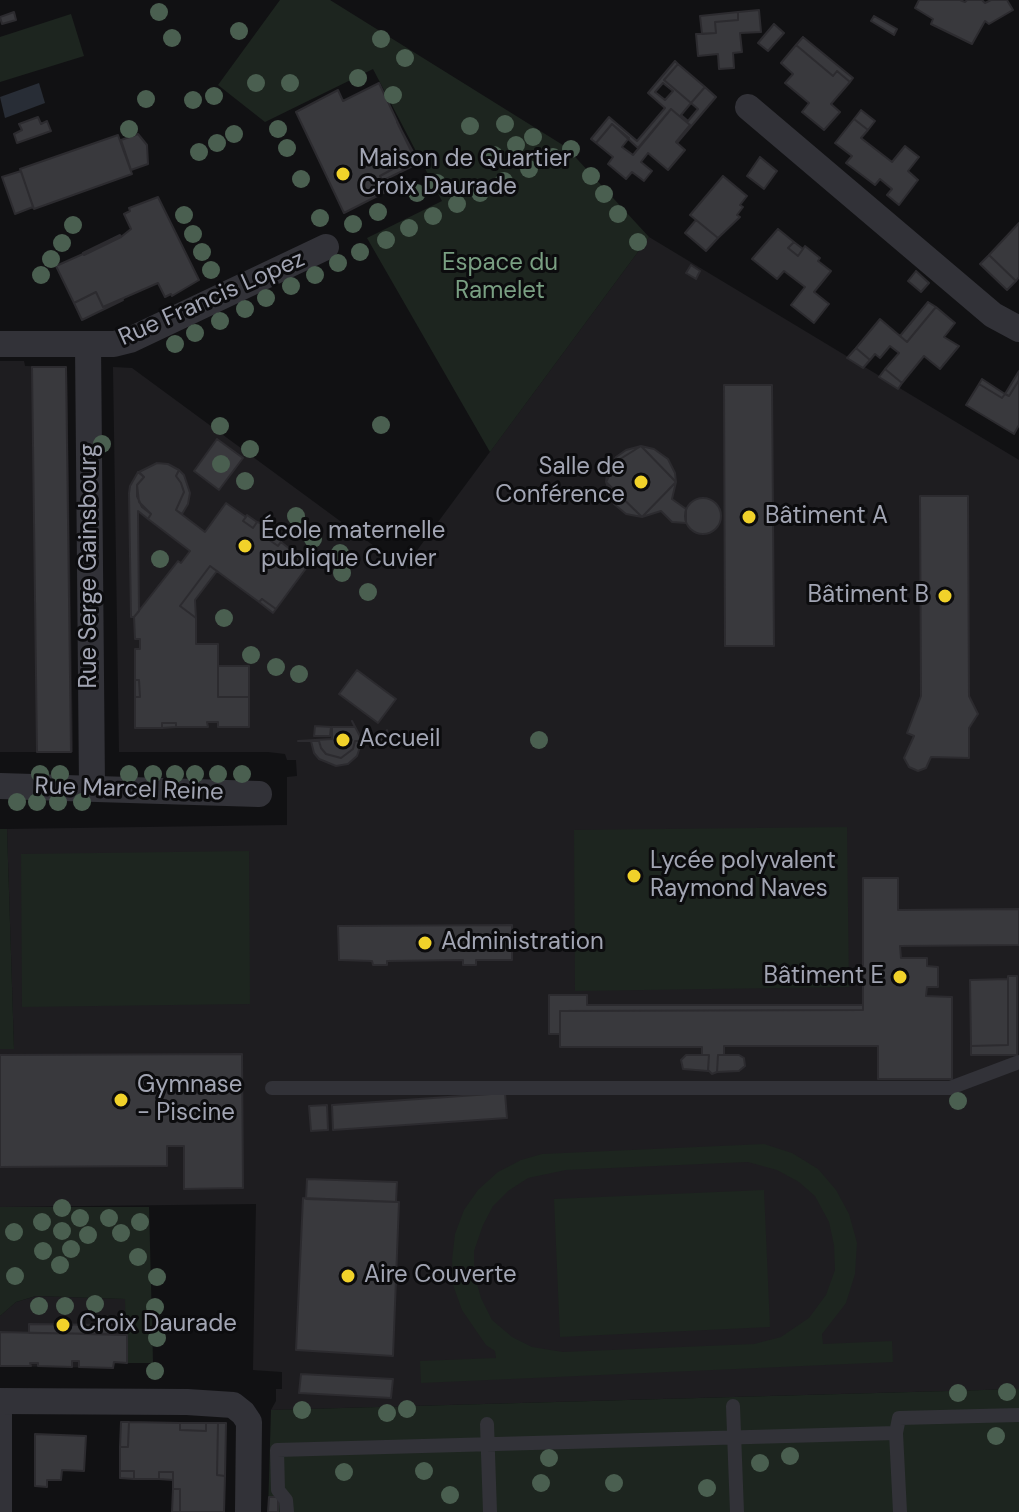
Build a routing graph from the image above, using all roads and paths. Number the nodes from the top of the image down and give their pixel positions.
1 (748, 107) dead end
2 (326, 247) dead end
3 (1019, 329) edge
4 (0, 344) edge
5 (88, 345) junction
6 (0, 786) edge
7 (92, 787) junction
8 (259, 794) dead end
9 (1019, 1062) edge
10 (272, 1088) dead end
11 (3, 1401) edge
12 (733, 1406) dead end
13 (1019, 1415) edge
14 (487, 1424) dead end
15 (896, 1433) junction
16 (734, 1438) junction
17 (488, 1444) junction
18 (5, 1512) edge
19 (248, 1512) edge
20 (287, 1512) edge
21 (490, 1512) edge
22 (737, 1512) edge
23 (900, 1512) edge

1 - 3 street
2 - 5 street, Rue Francis Lopez
4 - 5 street, Rue Francis Lopez
5 - 7 street, Rue Serge Gainsbourg
6 - 7 street, Rue Marcel Reine
7 - 8 street, Rue Marcel Reine
9 - 10 lane
11 - 18 lane
11 - 19 street
12 - 16 lane
13 - 15 lane
14 - 17 lane
15 - 16 lane
15 - 23 lane
16 - 17 lane
16 - 22 lane
17 - 20 lane
17 - 21 lane

